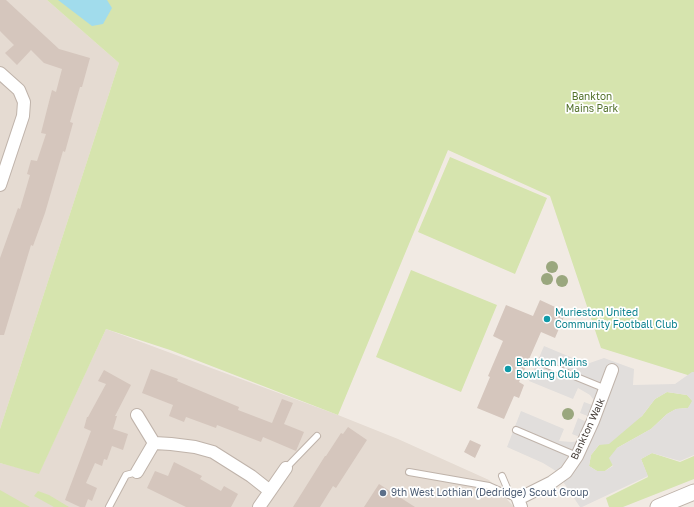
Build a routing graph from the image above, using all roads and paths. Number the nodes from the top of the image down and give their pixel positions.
1 (0, 73) edge
2 (0, 182) edge
3 (540, 362) dead end
4 (612, 370) dead end
5 (606, 389) junction
6 (137, 415) dead end
7 (516, 430) dead end
8 (317, 436) dead end
9 (154, 443) junction
10 (577, 456) junction
11 (286, 468) joint
12 (137, 472) joint
13 (409, 472) dead end
14 (502, 476) dead end
15 (270, 491) junction
16 (694, 492) edge
17 (516, 500) edge
18 (667, 505) edge
19 (109, 507) edge
20 (259, 507) edge

1 - 2 street
3 - 5 lane
4 - 5 street, Bankton Walk
5 - 10 street, Bankton Walk
6 - 9 street
7 - 10 lane
8 - 11 lane
9 - 12 street
9 - 15 street
10 - 17 street, Bankton Walk
11 - 15 street
12 - 19 lane
13 - 17 lane
14 - 17 lane
15 - 20 street
16 - 18 street

